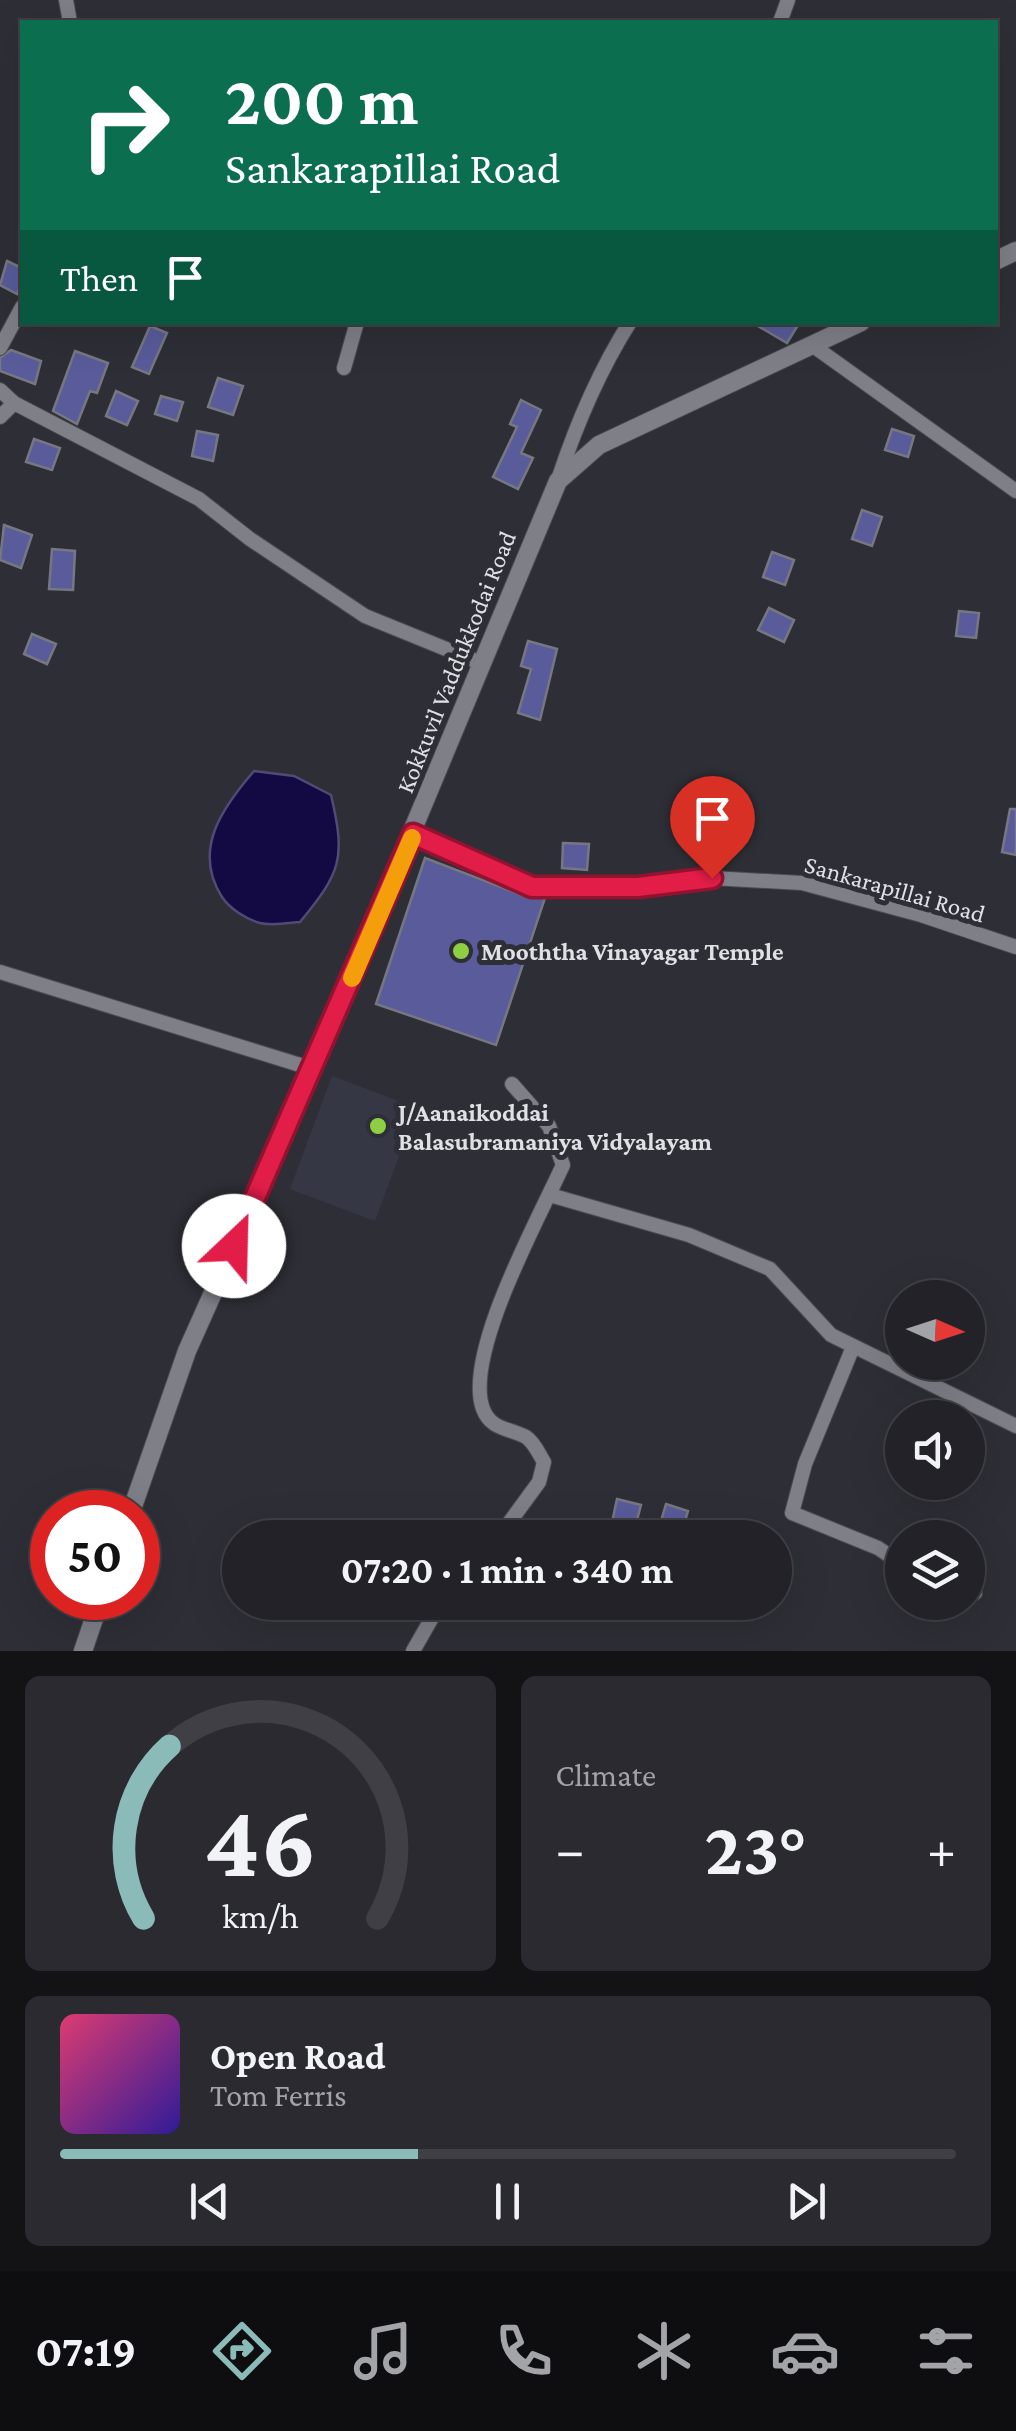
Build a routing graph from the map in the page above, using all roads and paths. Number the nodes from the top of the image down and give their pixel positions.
1 (20, 311) edge
2 (357, 325) edge
3 (628, 325) edge
4 (855, 325) edge
5 (812, 345) junction
6 (0, 348) edge
7 (344, 368) dead end
8 (0, 390) edge
9 (14, 403) junction
10 (0, 417) edge
11 (558, 480) junction
12 (1016, 491) edge
13 (483, 664) junction
14 (413, 834) junction
15 (1016, 947) edge
16 (0, 972) edge
17 (313, 1070) junction
18 (512, 1084) dead end
19 (550, 1195) junction
20 (853, 1347) junction
21 (1016, 1426) edge
22 (138, 1490) edge
23 (511, 1520) edge
24 (885, 1553) edge
25 (93, 1620) edge
26 (431, 1620) edge
27 (82, 1651) edge
28 (413, 1651) edge

1 - 6 street
2 - 7 street
3 - 11 street
4 - 5 main road, Kokkuvil Vaddukkodai Road
5 - 11 main road, Kokkuvil Vaddukkodai Road
5 - 12 street
8 - 9 street
9 - 10 street
9 - 13 street
11 - 13 main road, Kokkuvil Vaddukkodai Road
13 - 14 main road, Kokkuvil Vaddukkodai Road
14 - 15 street, Sankarapillai Road
14 - 17 main road, Kokkuvil Vaddukkodai Road
16 - 17 street
17 - 22 main road, Kokkuvil Vaddukkodai Road
18 - 19 street
19 - 20 street
19 - 23 street
20 - 21 street
20 - 24 street
25 - 27 main road
26 - 28 street

